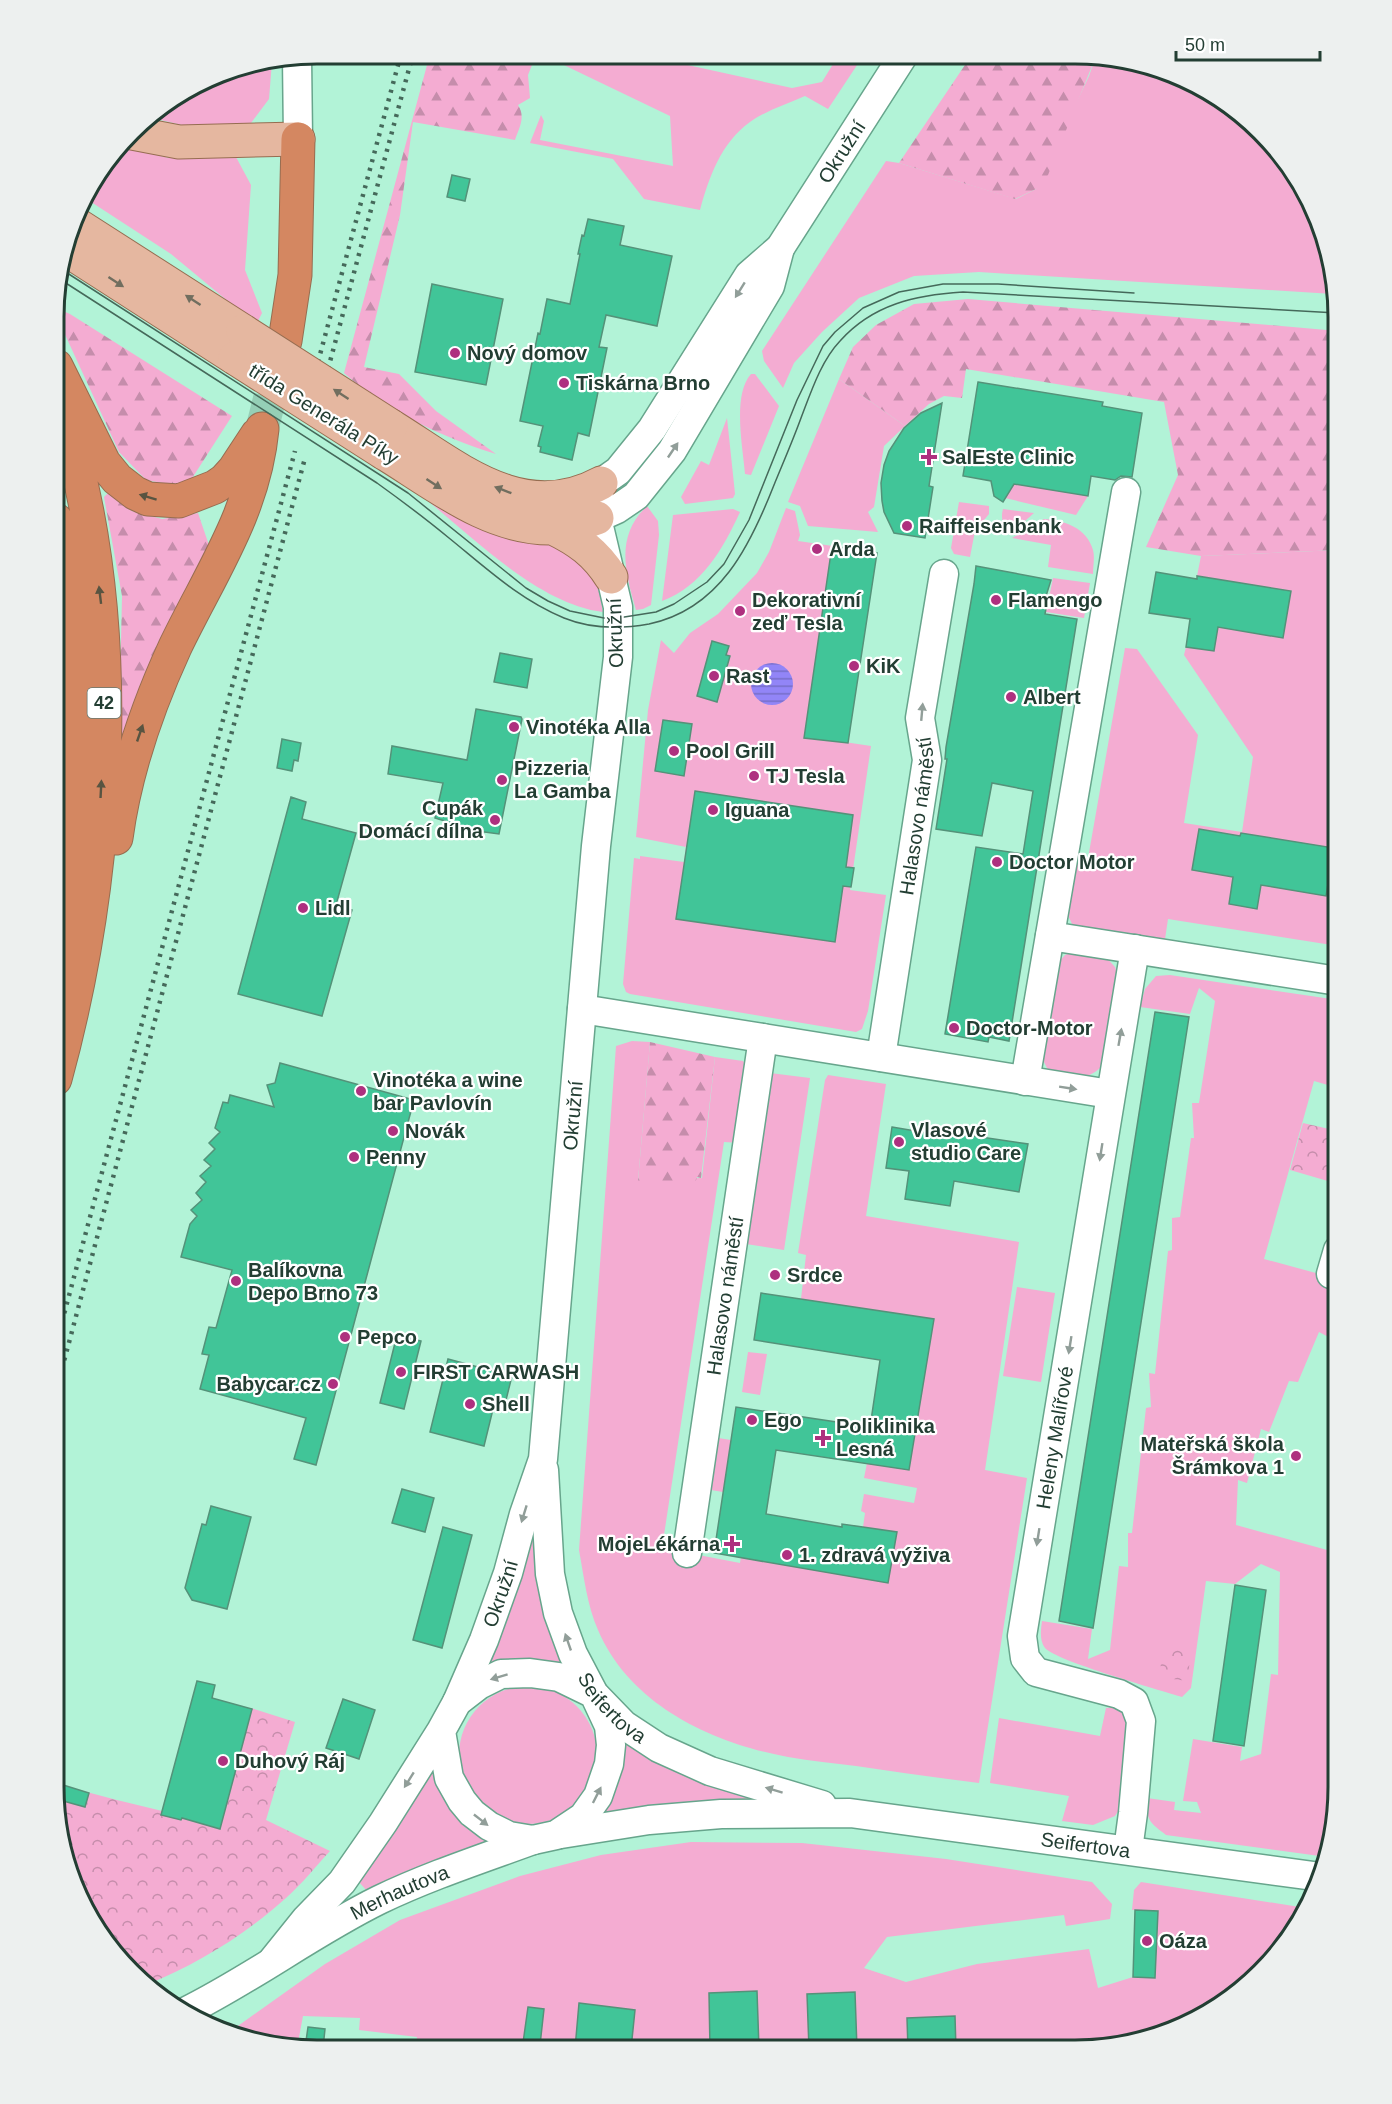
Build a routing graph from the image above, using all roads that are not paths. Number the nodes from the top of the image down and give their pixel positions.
1 (898, 64) edge
2 (297, 65) edge
3 (142, 135) edge
4 (298, 139) junction
5 (81, 228) edge
6 (780, 248) junction
7 (73, 253) edge
8 (285, 340) tunnel mouth
9 (239, 344) junction
10 (64, 382) edge
11 (64, 421) edge
12 (601, 483) junction
13 (1126, 492) dead end
14 (636, 496) junction
15 (557, 513) junction
16 (597, 518) junction
17 (64, 573) edge
18 (944, 574) dead end
19 (614, 592) junction
20 (64, 891) edge
21 (1050, 936) junction
22 (1135, 949) junction
23 (1328, 979) edge
24 (582, 1009) junction
25 (72, 1014) junction
26 (763, 1038) junction
27 (64, 1045) edge
28 (881, 1057) junction
29 (1026, 1081) junction
30 (1110, 1094) junction
31 (543, 1459) junction
32 (687, 1553) dead end
33 (594, 1694) junction
34 (457, 1702) junction
35 (441, 1731) junction
36 (850, 1813) junction
37 (544, 1837) junction
38 (1128, 1850) junction
39 (1311, 1876) edge
40 (273, 1960) junction
41 (194, 2007) edge

1 - 6 street, Okružní
2 - 4 street
3 - 4 main road
4 - 8 highway
9 -> 5 main road, třída Generála Píky
6 -> 12 street, Okružní
14 -> 6 street, Okružní
7 -> 9 main road, třída Generála Píky
9 - 15 main road, třída Generála Píky, bridge
25 -> 10 highway, 42
25 -> 11 highway, 42
12 - 15 main road, třída Generála Píky
12 - 16 street, Okružní
13 - 21 street
14 - 16 street, Okružní
14 - 19 street
15 - 16 main road, třída Generála Píky
15 - 19 main road
16 - 19 street, Okružní
17 - 20 highway, 42
28 -> 18 street, Halasovo náměstí
19 - 24 street, Okružní
21 - 22 street
21 - 29 street
22 - 23 street
30 -> 22 street, Heleny Malířové
24 - 26 street
24 - 31 street, Okružní
25 - 27 highway, 42
26 - 28 street
26 - 32 street, Halasovo náměstí
28 - 29 street
29 -> 30 street
30 -> 38 street, Heleny Malířové
33 -> 31 street, Seifertova
31 -> 34 street, Okružní
33 -> 34 street
36 -> 33 street, Seifertova
37 -> 33 street
34 - 35 street
35 -> 37 street
35 -> 40 street, Merhautova
36 - 37 street, Seifertova
36 - 38 street, Seifertova
37 - 40 street, Merhautova
38 - 39 street, Seifertova
40 - 41 street, Merhautova

